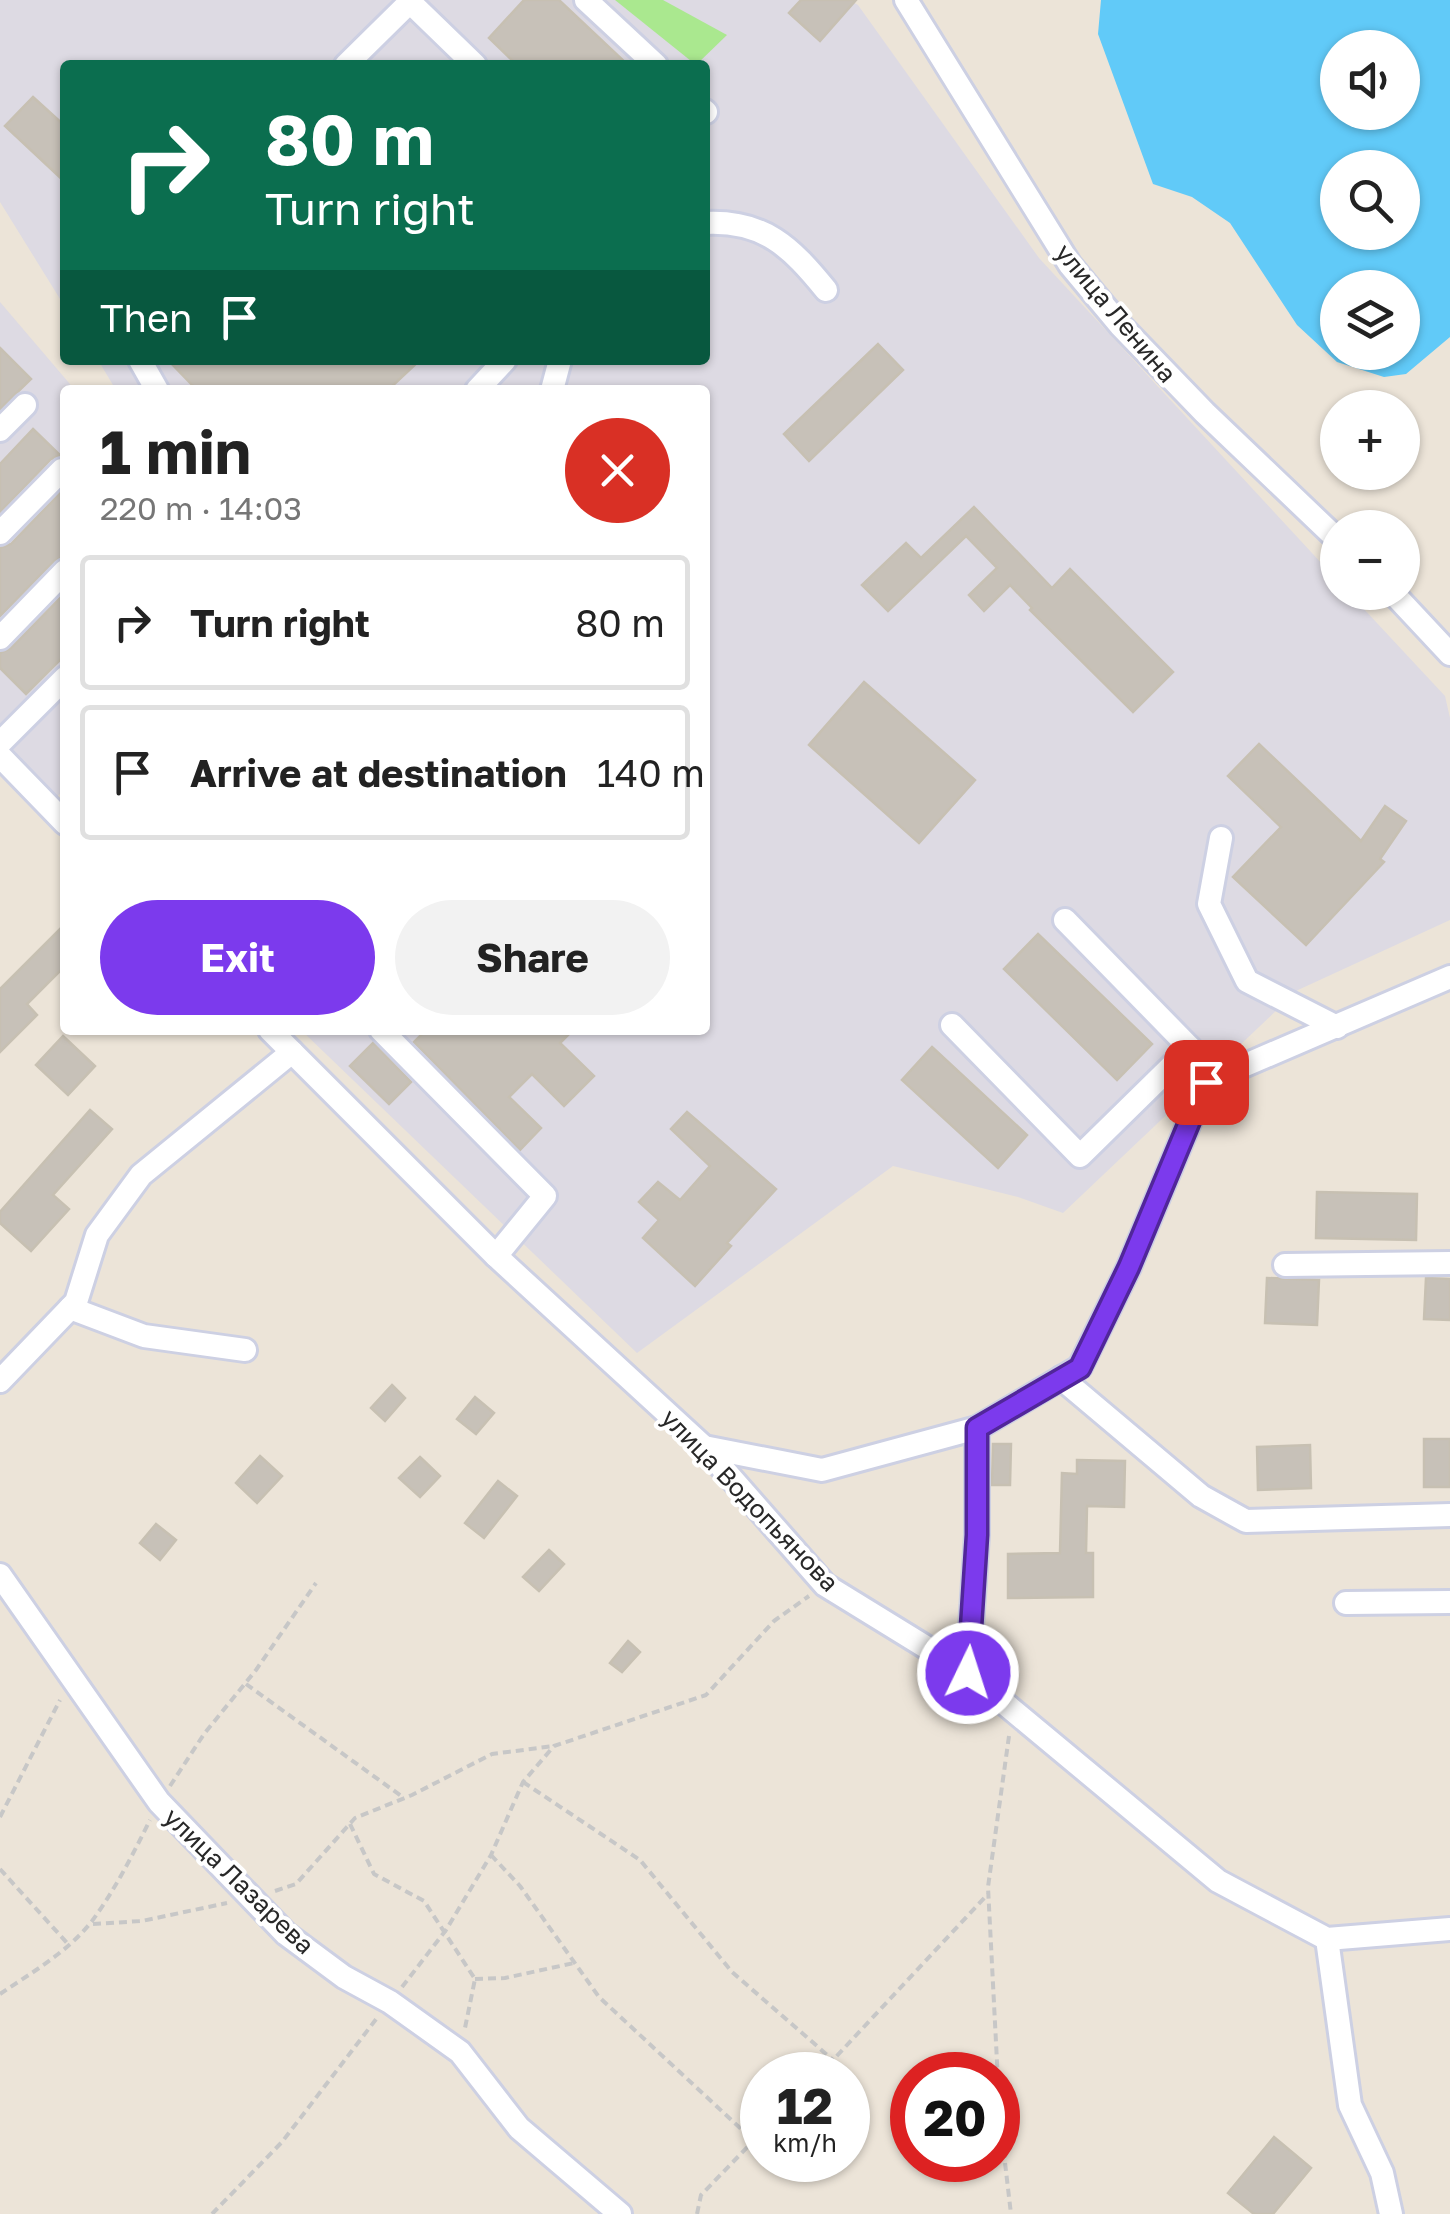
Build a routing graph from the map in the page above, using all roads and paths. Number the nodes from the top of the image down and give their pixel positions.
1 (586, 0) edge
2 (906, 0) edge
3 (411, 1) edge
4 (351, 60) edge
5 (469, 60) edge
6 (651, 60) edge
7 (710, 224) edge
8 (826, 290) dead end
9 (500, 365) edge
10 (482, 385) edge
11 (25, 405) dead end
12 (0, 430) edge
13 (60, 472) edge
14 (1320, 523) edge
15 (0, 533) edge
16 (60, 577) edge
17 (1409, 610) edge
18 (0, 638) edge
19 (1450, 654) edge
20 (60, 683) edge
21 (0, 743) edge
22 (0, 756) edge
23 (60, 818) edge
24 (1221, 838) dead end
25 (1065, 920) dead end
26 (1450, 977) edge
27 (952, 1025) dead end
28 (1337, 1027) junction
29 (275, 1035) edge
30 (385, 1035) edge
31 (1190, 1048) junction
32 (292, 1052) junction
33 (1206, 1082) junction
34 (496, 1256) junction
35 (1450, 1263) edge
36 (1285, 1264) dead end
37 (70, 1308) junction
38 (245, 1350) dead end
39 (1061, 1378) junction
40 (0, 1381) edge
41 (977, 1428) junction
42 (704, 1447) junction
43 (1450, 1514) edge
44 (0, 1575) edge
45 (316, 1583) dead end
46 (825, 1585) junction
47 (1450, 1602) edge
48 (1346, 1603) dead end
49 (968, 1673) junction
50 (71, 1678) junction
51 (245, 1684) junction
52 (1012, 1711) junction
53 (554, 1746) junction
54 (523, 1782) junction
55 (404, 1798) junction
56 (159, 1802) junction
57 (0, 1818) edge
58 (350, 1823) junction
59 (491, 1855) junction
60 (0, 1869) edge
61 (988, 1894) junction
62 (254, 1897) junction
63 (90, 1924) junction
64 (1450, 1929) edge
65 (446, 1930) junction
66 (1326, 1939) junction
67 (68, 1944) junction
68 (574, 1963) junction
69 (475, 1978) junction
70 (0, 1994) edge
71 (390, 2002) junction
72 (460, 2052) junction
73 (824, 2052) edge
74 (840, 2052) edge
75 (740, 2128) edge
76 (740, 2156) edge
77 (212, 2214) edge
78 (620, 2214) edge
79 (697, 2214) edge
80 (1011, 2214) edge
81 (1392, 2214) edge

1 - 6 street
2 - 14 street, улица Ленина
3 - 4 street
3 - 5 street
7 - 8 street
9 - 10 street
11 - 12 street
13 - 15 street
16 - 18 street
17 - 19 street
20 - 21 street
22 - 23 street
24 - 28 street
25 - 31 street
26 - 28 street
27 - 31 street
28 - 33 street
29 - 32 street, улица Водопьянова
30 - 34 street
31 - 33 street
32 - 34 street, улица Водопьянова
32 - 37 street
33 - 39 street
34 - 42 street, улица Водопьянова
35 - 36 street
37 - 38 street
37 - 40 street
39 - 41 street
39 - 43 street
41 - 42 street
41 - 49 street
42 - 46 street, улица Водопьянова
44 - 50 street, улица Лазарева
45 - 51 path
46 - 49 street, улица Водопьянова
46 - 53 path
47 - 48 street
49 - 52 street, улица Водопьянова
50 - 56 street, улица Лазарева
50 - 57 path
51 - 55 path
51 - 56 path
52 - 61 path
52 - 66 street, улица Водопьянова
53 - 54 path
53 - 55 path
54 - 59 path
54 - 73 path
55 - 58 path
56 - 62 street, улица Лазарева
56 - 63 path
58 - 62 path
58 - 65 path
59 - 65 path
59 - 68 path
60 - 67 path
61 - 74 path
61 - 80 path
62 - 63 path
62 - 71 street, улица Лазарева
63 - 67 path
64 - 66 street
65 - 69 path
65 - 71 path
66 - 81 street
67 - 70 path
68 - 69 path
68 - 75 path
69 - 72 path
71 - 72 street, улица Лазарева
71 - 77 path
72 - 78 street, улица Лазарева
76 - 79 path

